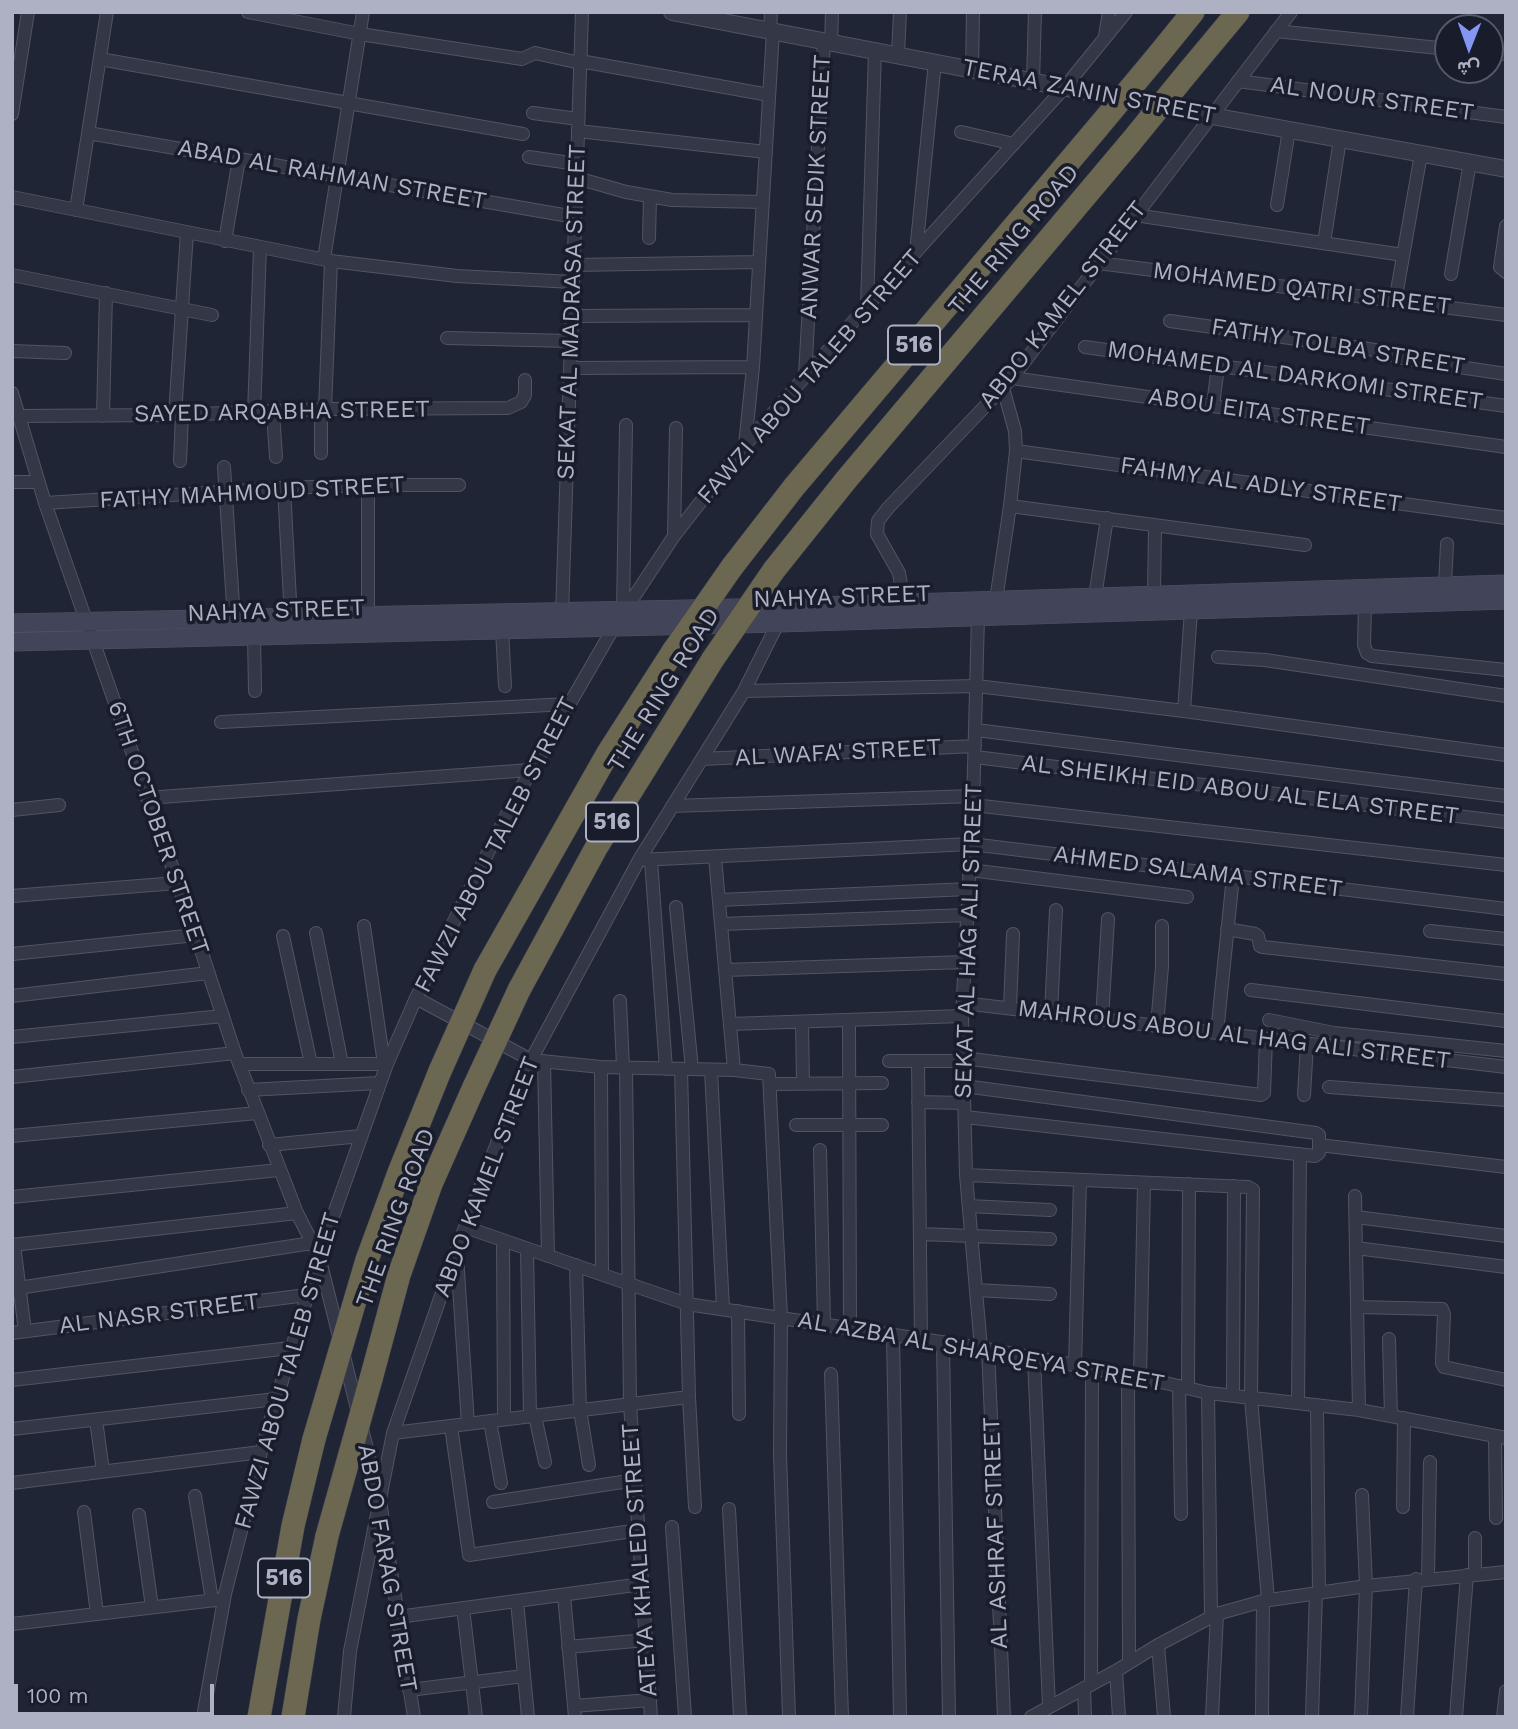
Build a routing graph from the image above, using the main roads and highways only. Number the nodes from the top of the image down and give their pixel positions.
1 (1193, 12) edge
2 (1238, 12) edge
3 (1506, 584) edge
4 (1506, 600) edge
5 (782, 615) junction
6 (12, 623) edge
7 (326, 626) junction
8 (12, 642) edge
9 (262, 1689) junction
10 (296, 1692) junction
11 (244, 1717) edge
12 (259, 1717) edge
13 (293, 1717) edge
14 (307, 1717) edge

1 - 9 highway, THE RING ROAD / 516, bridge
2 - 10 highway, THE RING ROAD / 516, bridge
3 - 5 main road, NAHYA STREET
4 - 5 main road, NAHYA STREET
5 - 7 main road, NAHYA STREET
5 - 7 main road, NAHYA STREET
6 - 7 main road, NAHYA STREET
7 - 8 main road, NAHYA STREET
9 - 11 highway
9 - 12 highway, THE RING ROAD / 516
10 - 13 highway, THE RING ROAD / 516
10 - 14 highway

